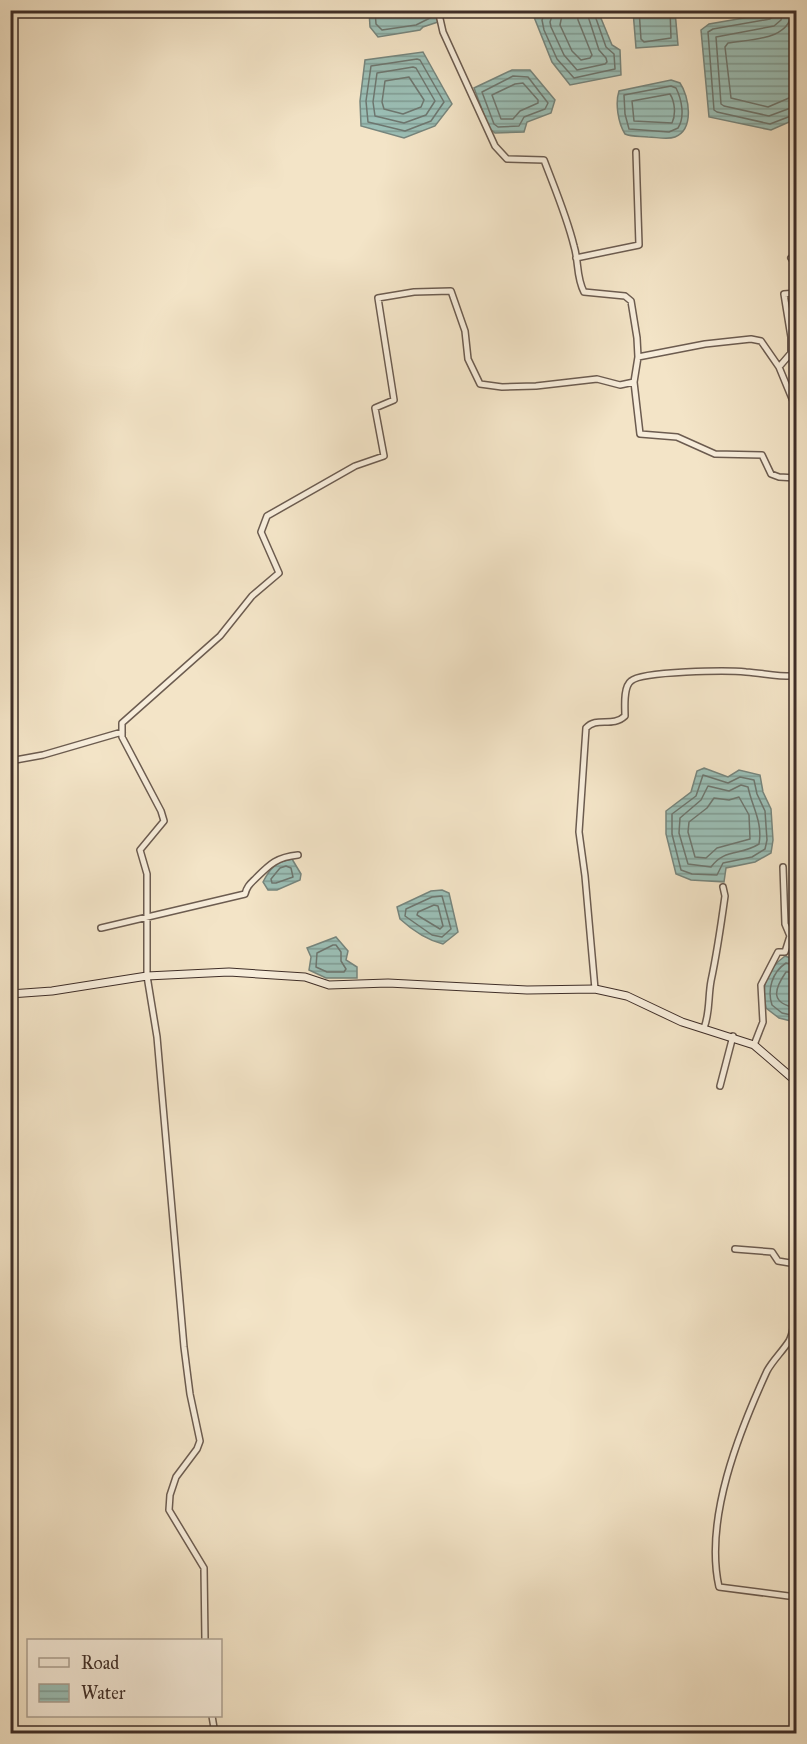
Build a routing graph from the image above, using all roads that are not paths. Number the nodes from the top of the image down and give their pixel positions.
1 (438, 10) edge
2 (636, 152) dead end
3 (576, 258) junction
4 (791, 258) dead end
5 (796, 266) edge
6 (796, 293) edge
7 (638, 357) junction
8 (779, 367) junction
9 (634, 382) junction
10 (796, 401) edge
11 (796, 478) edge
12 (796, 676) edge
13 (122, 732) junction
14 (10, 761) edge
15 (298, 855) dead end
16 (783, 867) dead end
17 (723, 887) dead end
18 (146, 918) junction
19 (101, 928) dead end
20 (147, 976) junction
21 (595, 989) junction
22 (10, 994) edge
23 (704, 1028) junction
24 (733, 1036) junction
25 (754, 1045) junction
26 (796, 1079) edge
27 (720, 1086) dead end
28 (735, 1249) dead end
29 (796, 1264) edge
30 (796, 1306) edge
31 (796, 1597) edge
32 (205, 1639) edge
33 (212, 1717) edge
34 (214, 1734) edge

1 - 3 street
2 - 3 street
3 - 7 street
4 - 5 street
6 - 8 street
7 - 8 street
7 - 9 street
8 - 10 street
9 - 11 street
9 - 13 street
12 - 21 street
13 - 14 street
13 - 18 street
15 - 18 street
16 - 25 street
17 - 23 street
18 - 19 street
18 - 20 street
20 - 21 main road
20 - 22 main road
20 - 32 street
21 - 23 main road
23 - 24 main road
24 - 25 main road
24 - 27 street
25 - 26 main road
28 - 29 street
30 - 31 street
33 - 34 street

